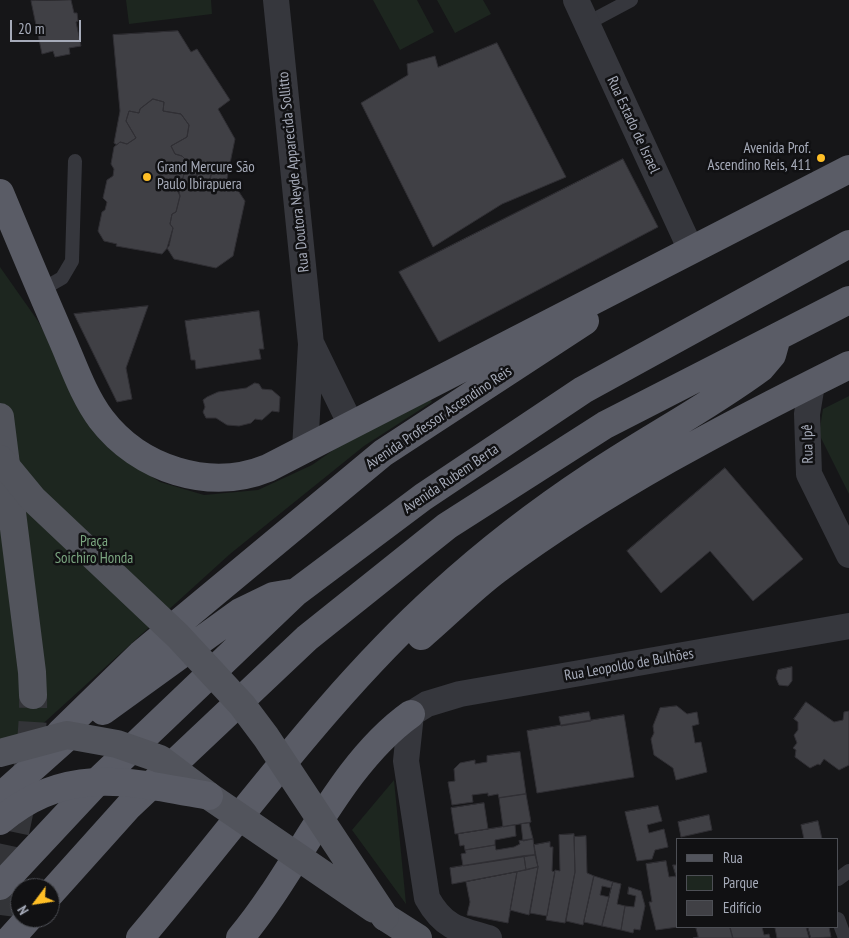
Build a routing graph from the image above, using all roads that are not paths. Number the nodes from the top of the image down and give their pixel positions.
1 (276, 0) edge
2 (631, 0) edge
3 (581, 12) edge
4 (75, 161) dead end
5 (849, 169) edge
6 (0, 193) edge
7 (849, 244) edge
8 (691, 250) junction
9 (625, 282) junction
10 (41, 290) junction
11 (849, 300) edge
12 (777, 337) junction
13 (311, 344) junction
14 (849, 365) edge
15 (812, 384) junction
16 (0, 417) edge
17 (352, 426) junction
18 (305, 449) junction
19 (0, 460) edge
20 (849, 555) edge
21 (295, 593) junction
22 (849, 626) edge
23 (33, 695) tunnel mouth
24 (411, 714) junction
25 (323, 717) junction
26 (51, 750) junction
27 (0, 753) edge
28 (209, 796) junction
29 (0, 797) edge
30 (0, 821) edge
31 (210, 856) junction
32 (60, 883) edge
33 (0, 886) edge
34 (385, 917) junction
35 (839, 922) edge
36 (20, 928) edge
37 (11, 938) edge
38 (140, 938) edge
39 (158, 938) edge
40 (240, 938) edge
41 (418, 938) edge
42 (489, 938) edge
43 (845, 938) edge

1 - 13 street, Rua Doutora Neyde Apparecida Sollitto
2 - 3 lane
3 - 8 street, Rua Estado de Israel
4 - 10 lane
5 - 8 highway
6 - 10 highway
7 - 21 highway, Avenida Rubem Berta
8 - 9 highway
9 - 17 highway
9 - 26 highway, Avenida Professor Ascendino Reis
10 - 18 highway
11 - 12 highway
12 - 25 highway
12 - 32 highway
13 - 17 street
13 - 18 street
14 - 15 highway
15 - 20 street, Rua Ipê
15 - 25 highway
16 - 23 main road
17 - 18 highway
19 - 34 main road, bridge
21 - 26 highway
21 - 33 highway, Avenida Rubem Berta
22 - 24 street, Rua Leopoldo de Bulhões
24 - 40 highway
24 - 42 street
25 - 31 highway
26 - 29 highway
27 - 28 main road, bridge
28 - 30 highway, bridge
28 - 34 main road, bridge
31 - 38 highway
31 - 39 highway
34 - 41 main road
35 - 43 lane
36 - 37 highway

